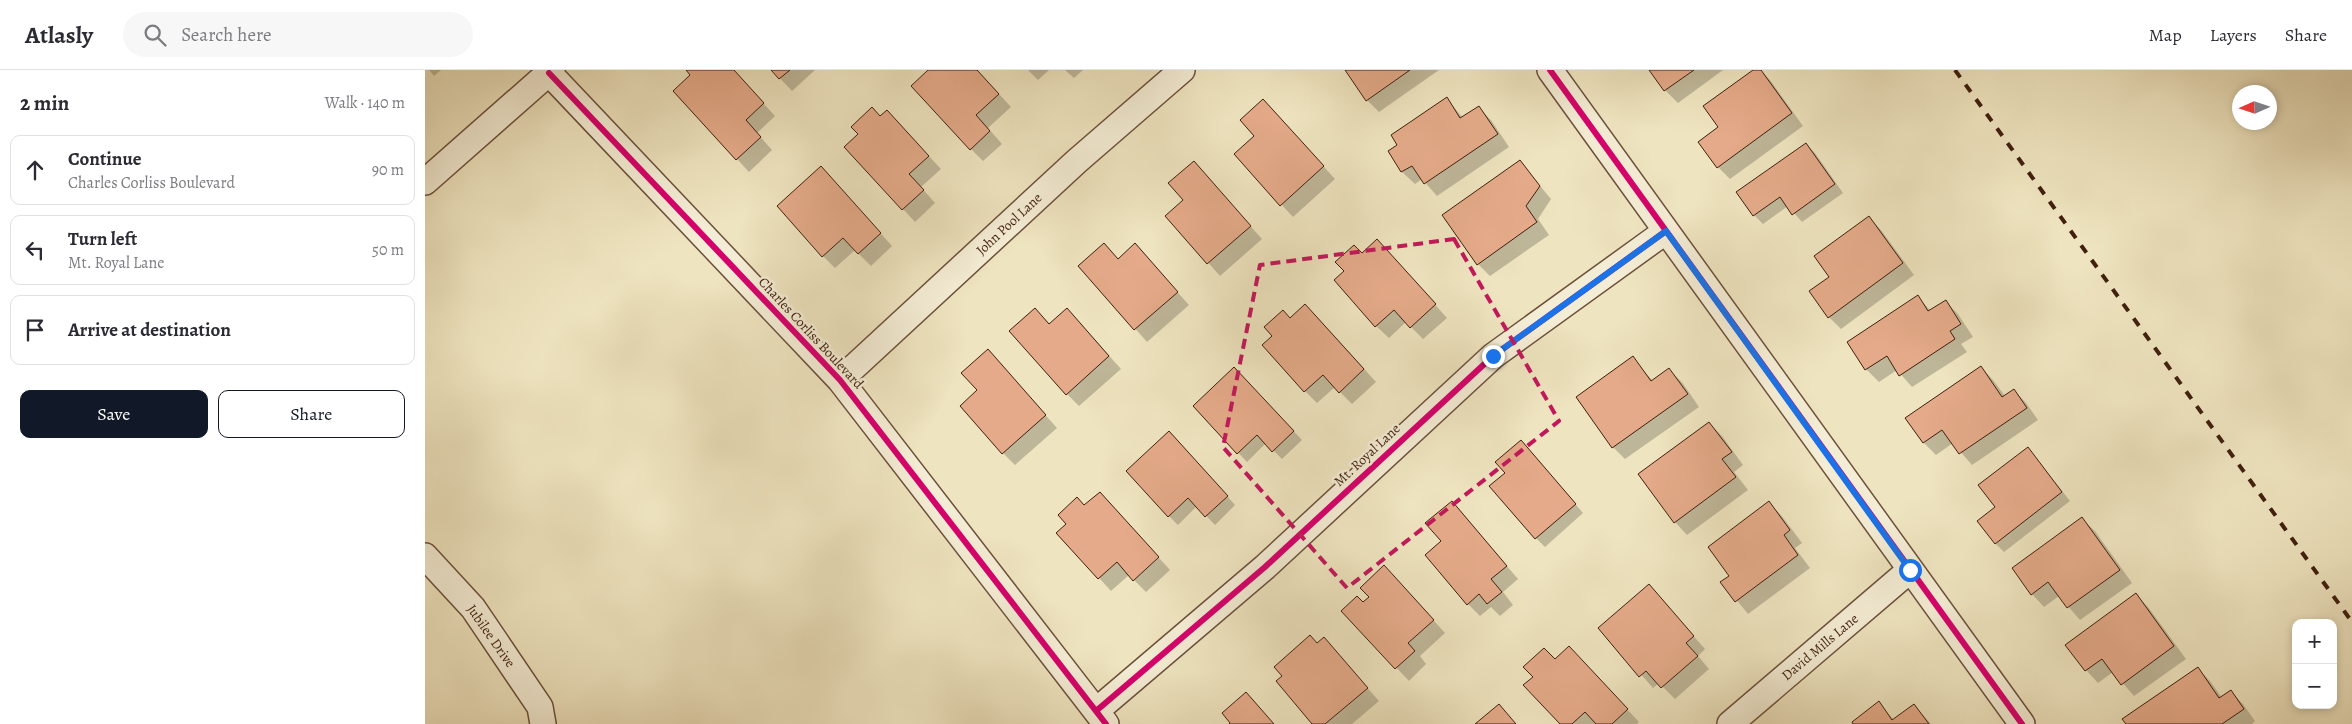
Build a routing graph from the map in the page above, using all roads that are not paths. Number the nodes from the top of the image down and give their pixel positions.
1 (1182, 70) edge
2 (1549, 70) edge
3 (550, 71) edge
4 (425, 182) edge
5 (1666, 231) junction
6 (840, 380) junction
7 (425, 556) edge
8 (1910, 570) junction
9 (1101, 717) edge
10 (543, 724) edge
11 (1730, 724) edge
12 (2022, 724) edge

1 - 6 street, John Pool Lane
2 - 5 street
3 - 4 street, Charles Corliss Boulevard
3 - 6 street, Charles Corliss Boulevard
5 - 8 street
5 - 9 street, Mt. Royal Lane
6 - 9 street, Charles Corliss Boulevard
7 - 10 street, Jubilee Drive
8 - 11 street, David Mills Lane
8 - 12 street

